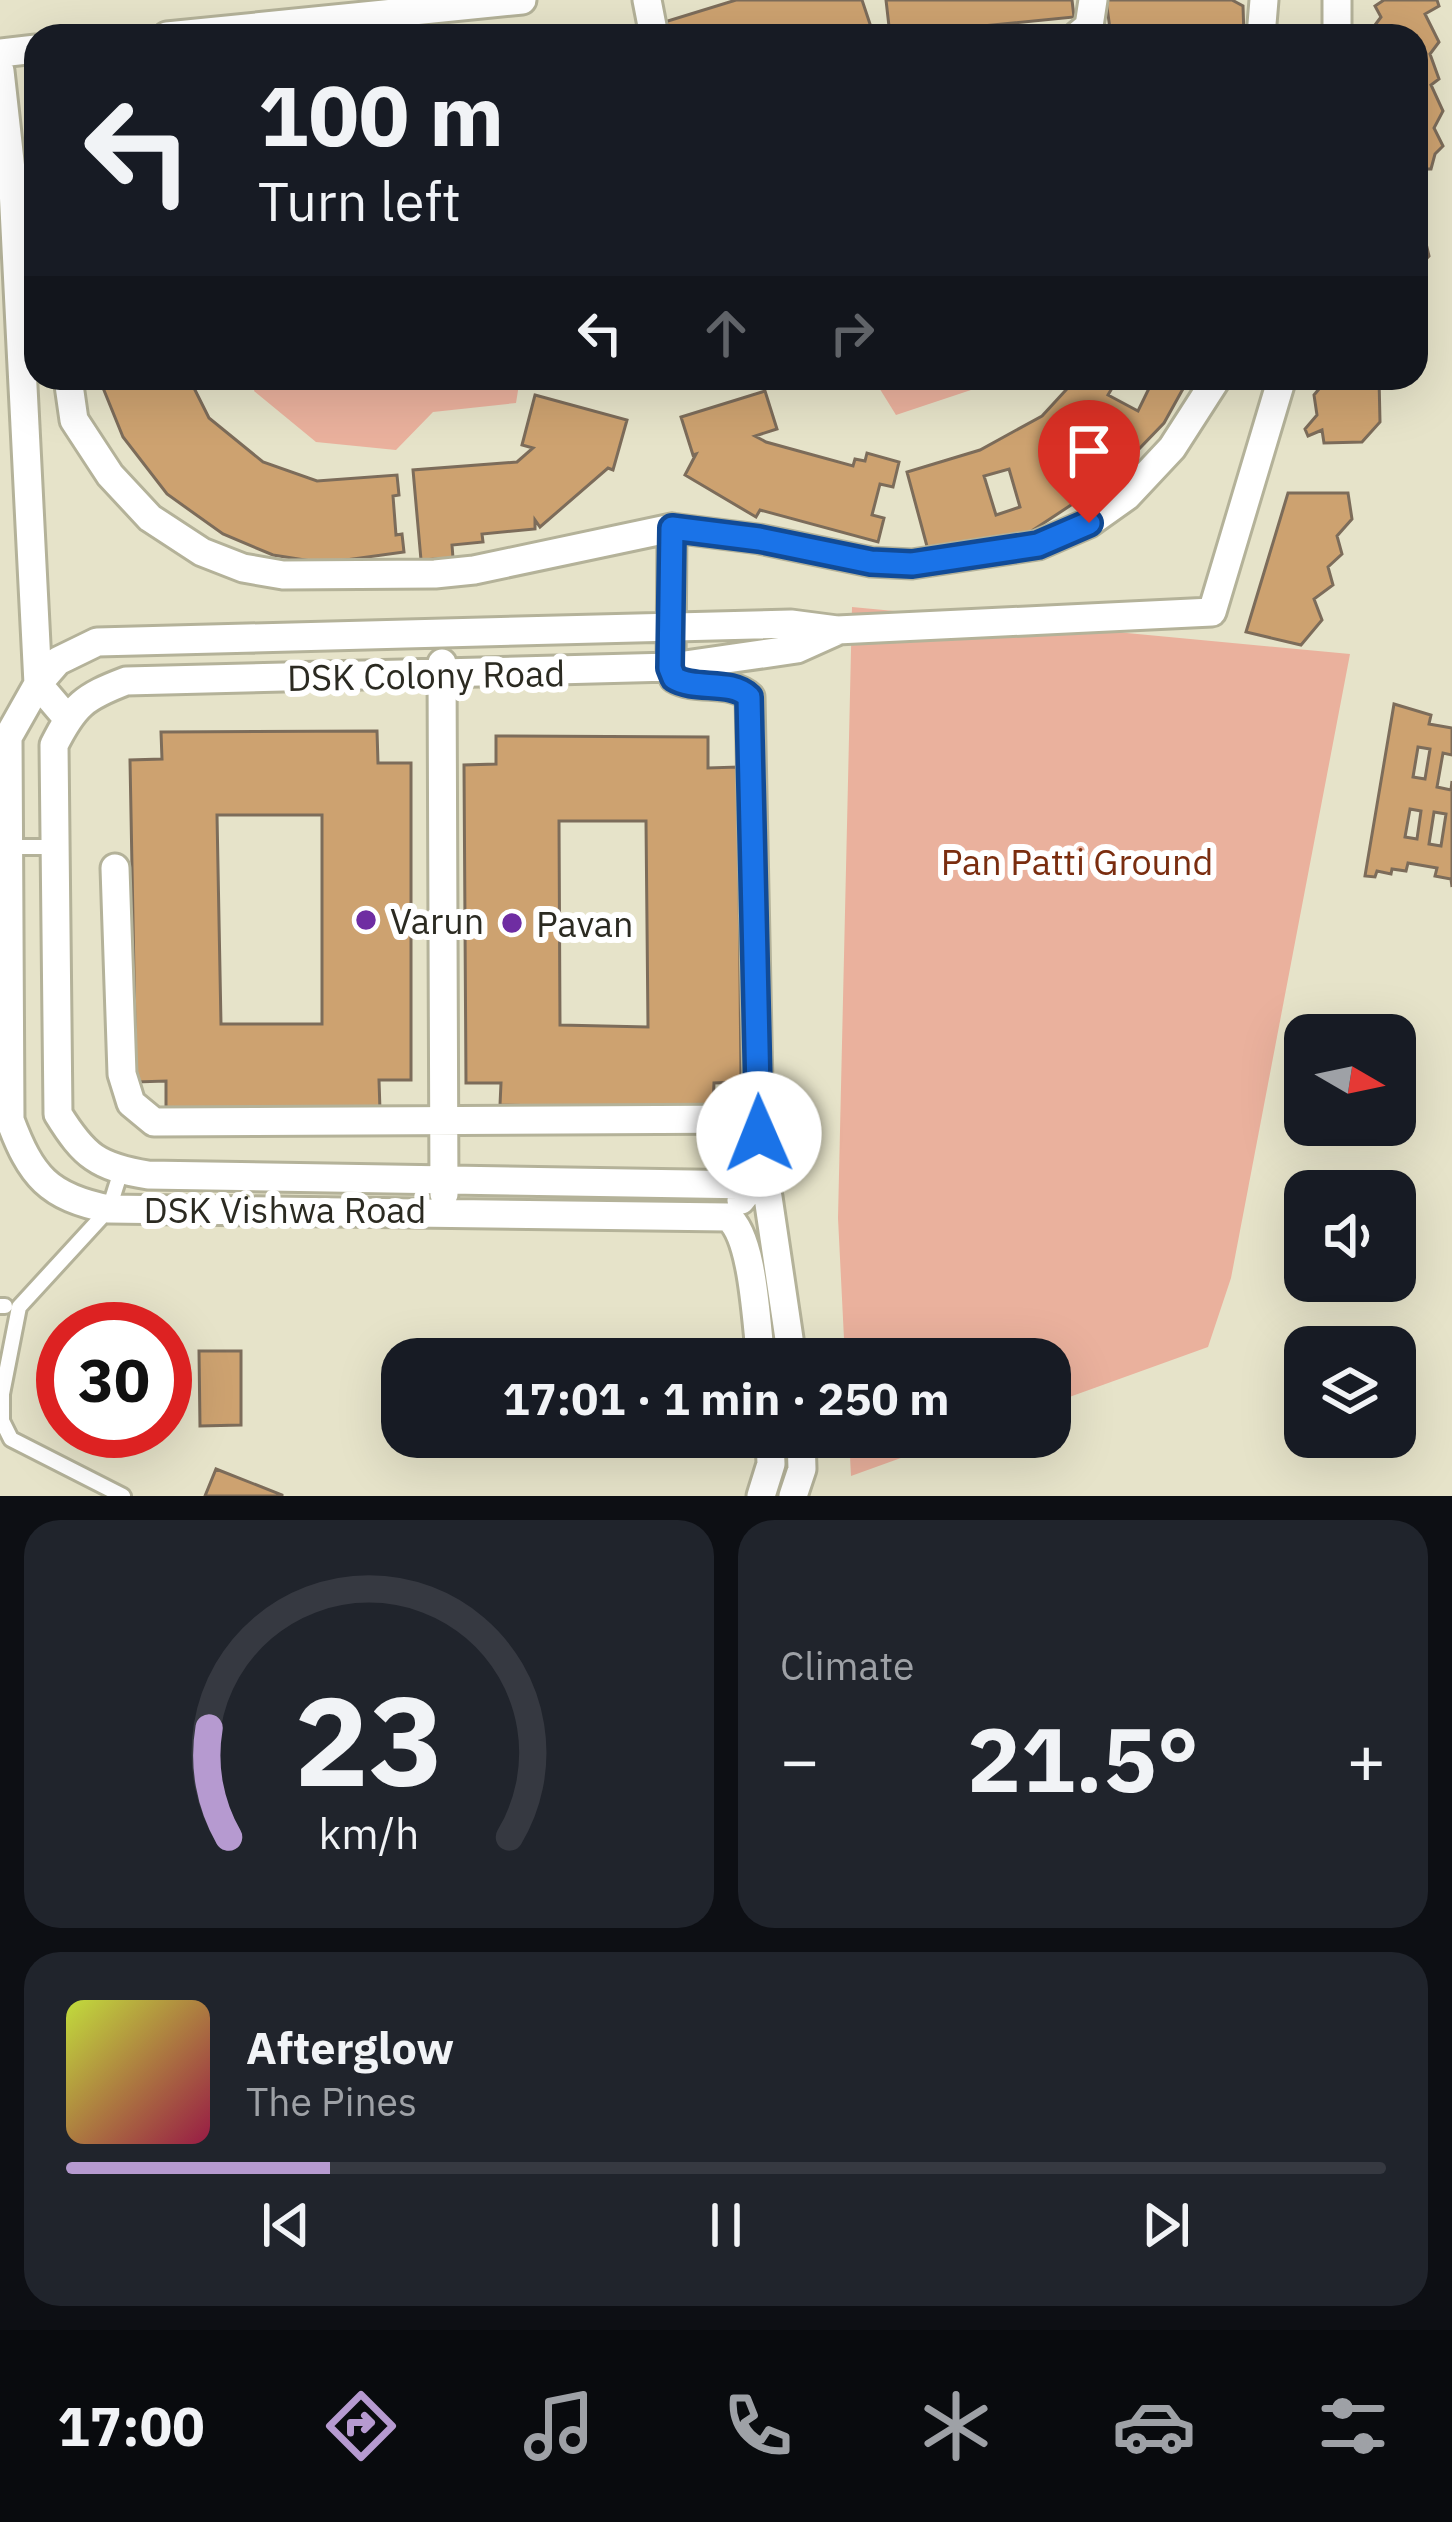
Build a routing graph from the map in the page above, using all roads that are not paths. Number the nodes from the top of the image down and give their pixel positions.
1 (522, 0) edge
2 (490, 2) edge
3 (281, 24) edge
4 (0, 70) edge
5 (70, 390) edge
6 (1209, 390) edge
7 (1278, 390) edge
8 (672, 528) junction
9 (670, 629) junction
10 (837, 630) junction
11 (441, 634) junction
12 (670, 668) junction
13 (443, 676) junction
14 (38, 684) junction
15 (67, 718) junction
16 (55, 848) junction
17 (5, 860) edge
18 (115, 868) dead end
19 (443, 1119) junction
20 (758, 1119) junction
21 (121, 1171) junction
22 (444, 1180) junction
23 (753, 1185) junction
24 (109, 1209) junction
25 (444, 1210) junction
26 (772, 1215) junction
27 (728, 1217) junction
28 (744, 1242) junction
29 (758, 1338) edge
30 (789, 1338) edge
31 (771, 1458) edge
32 (802, 1458) edge
33 (123, 1496) edge
34 (760, 1496) edge
35 (793, 1496) edge

1 - 2 street
2 - 3 street
4 - 14 street
5 - 8 street
6 - 8 street
7 - 10 street, DSK Colony Road
8 - 9 street
9 - 10 street, DSK Colony Road
9 - 11 street, DSK Colony Road
9 - 12 street
10 - 12 street, DSK Colony Road
11 - 13 street
11 - 14 street, DSK Colony Road
12 - 13 street, DSK Colony Road
12 - 20 street
13 - 15 street, DSK Colony Road
13 - 19 street
14 - 15 street
14 - 17 street, DSK Vishwa Road
15 - 16 street, DSK Vishwa Road
16 - 17 lane
16 - 21 street, DSK Vishwa Road
17 - 24 street, DSK Vishwa Road
18 - 19 street
19 - 20 street
19 - 22 street
20 - 23 street
21 - 22 street, DSK Vishwa Road
21 - 24 lane
22 - 23 street, DSK Vishwa Road
22 - 25 street
23 - 26 street
23 - 27 street
24 - 25 street, DSK Vishwa Road
24 - 33 lane
25 - 27 street, DSK Vishwa Road
26 - 28 street
26 - 30 street
27 - 28 street
28 - 29 street
31 - 34 street
32 - 35 street

